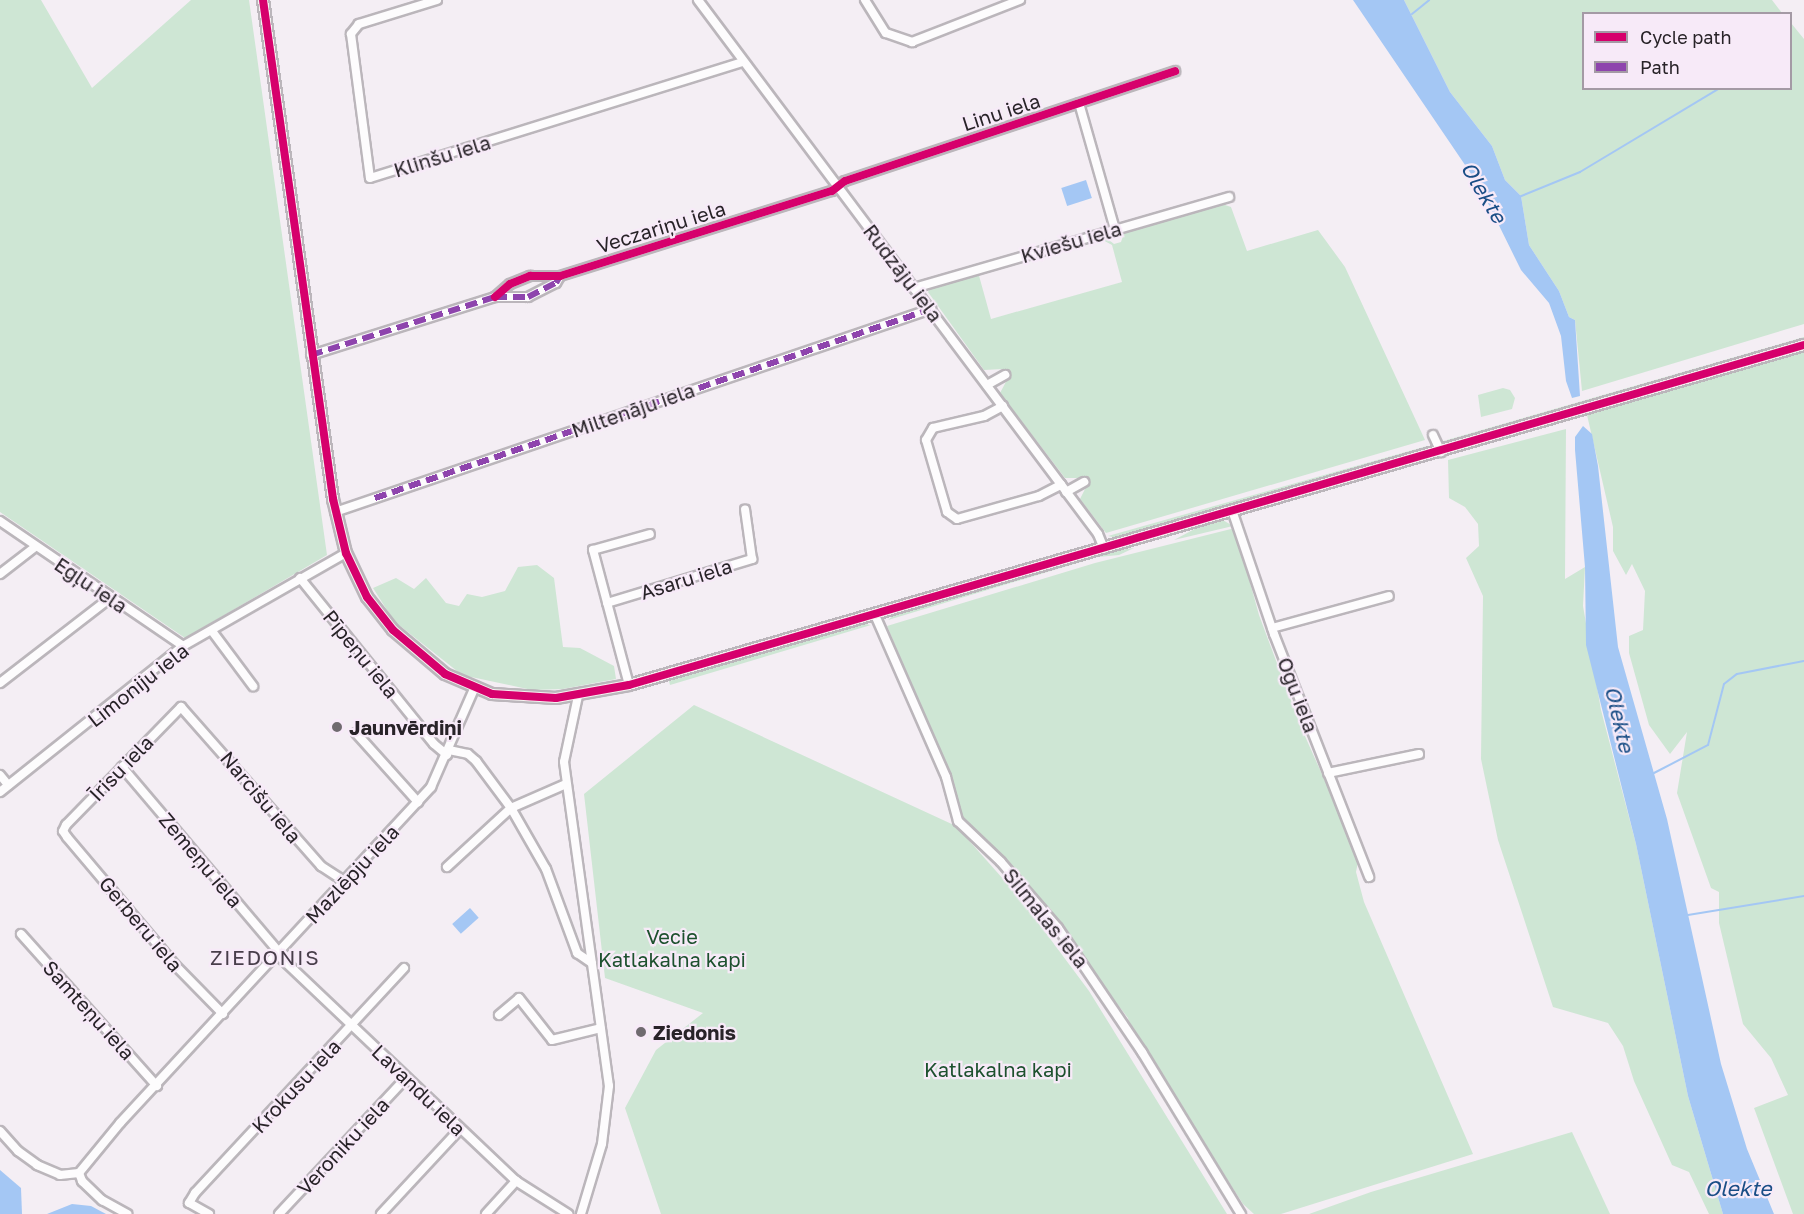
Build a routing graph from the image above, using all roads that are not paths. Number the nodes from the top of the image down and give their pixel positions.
1 (263, 0) edge
2 (437, 0) edge
3 (699, 0) edge
4 (865, 0) edge
5 (1020, 0) edge
6 (743, 62) junction
7 (1175, 71) dead end
8 (1079, 103) junction
9 (838, 186) junction
10 (1229, 197) dead end
11 (1115, 229) junction
12 (560, 276) junction
13 (914, 288) junction
14 (495, 297) junction
15 (931, 309) junction
16 (1804, 345) edge
17 (312, 355) junction
18 (1005, 375) dead end
19 (987, 385) junction
20 (1003, 406) junction
21 (1433, 435) dead end
22 (1441, 452) junction
23 (1084, 482) dead end
24 (1064, 488) junction
25 (745, 509) dead end
26 (335, 512) junction
27 (1233, 513) junction
28 (0, 521) edge
29 (650, 534) dead end
30 (35, 547) junction
31 (1104, 549) junction
32 (346, 553) junction
33 (0, 574) edge
34 (300, 578) junction
35 (1389, 596) dead end
36 (110, 598) junction
37 (607, 603) junction
38 (875, 615) junction
39 (1272, 628) junction
40 (212, 631) junction
41 (183, 646) junction
42 (0, 683) edge
43 (629, 685) junction
44 (253, 686) dead end
45 (474, 689) junction
46 (578, 696) junction
47 (181, 707) joint
48 (356, 733) dead end
49 (448, 752) junction
50 (1419, 754) dead end
51 (122, 767) junction
52 (1328, 773) junction
53 (0, 775) edge
54 (566, 784) junction
55 (8, 786) junction
56 (0, 792) edge
57 (418, 802) junction
58 (511, 808) junction
59 (63, 831) joint
60 (447, 867) dead end
61 (1369, 877) dead end
62 (346, 882) junction
63 (21, 934) dead end
64 (279, 954) junction
65 (592, 963) junction
66 (404, 968) dead end
67 (223, 1014) junction
68 (499, 1015) dead end
69 (352, 1026) junction
70 (601, 1029) junction
71 (406, 1078) junction
72 (157, 1086) junction
73 (460, 1129) junction
74 (0, 1131) edge
75 (79, 1173) junction
76 (516, 1181) junction
77 (127, 1214) edge
78 (209, 1214) edge
79 (279, 1214) edge
80 (381, 1214) edge
81 (486, 1214) edge
82 (568, 1214) edge
83 (581, 1214) edge
84 (1241, 1214) edge

1 - 17 main road
2 - 6 street, Klinšu iela
3 - 6 street, Rudzāju iela
4 - 5 street
6 - 9 street, Rudzāju iela
7 - 8 street, Linu iela
8 - 9 street, Linu iela
8 - 11 street
9 - 12 street, Veczariņu iela
9 - 13 street, Rudzāju iela
10 - 11 street, Kviešu iela
11 - 13 street, Kviešu iela
12 - 14 street, Veczariņu iela
12 - 14 street, Veczariņu iela
13 - 15 street, Rudzāju iela
14 - 17 street, Veczariņu iela
15 - 19 street, Rudzāju iela
15 - 26 street, Miltenāju iela
16 - 22 main road
17 - 26 main road
18 - 19 street
19 - 20 street, Rudzāju iela
20 - 24 street, Rudzāju iela
20 - 24 street
21 - 22 street
22 - 27 main road
23 - 24 street
24 - 31 street, Rudzāju iela
25 - 37 street, Asaru iela
26 - 32 main road
27 - 31 main road
27 - 39 street, Ogu iela
28 - 30 street, Egļu iela
29 - 37 street
30 - 33 street
30 - 36 street, Egļu iela
31 - 38 main road
32 - 34 street, Limoniju iela
32 - 45 main road
34 - 40 street, Limoniju iela
34 - 49 street, Pīpeņu iela
35 - 39 street
36 - 41 street, Egļu iela
36 - 42 street
37 - 43 street
38 - 43 main road
38 - 84 street, Silmalas iela
39 - 52 street, Ogu iela
40 - 41 street, Limoniju iela
40 - 44 street
41 - 55 street, Limoniju iela
43 - 46 main road
45 - 46 main road
45 - 49 street, Mazlēpju iela
46 - 54 street
47 - 51 street, Īrisu iela
47 - 62 street, Narcišu iela
48 - 57 street
49 - 57 street, Mazlēpju iela
49 - 58 street
50 - 52 street
51 - 59 street, Īrisu iela
51 - 64 street, Zemeņu iela
52 - 61 street, Ogu iela
53 - 55 street
54 - 58 street
54 - 65 street
55 - 56 street, Limoniju iela
57 - 62 street, Mazlēpju iela
58 - 60 street
58 - 65 street
59 - 67 street, Gerberu iela
62 - 64 street, Mazlēpju iela
63 - 72 street, Samteņu iela
64 - 67 street, Mazlēpju iela
64 - 69 street, Lavandu iela
65 - 70 street
66 - 69 street, Krokusu iela
67 - 72 street, Mazlēpju iela
68 - 70 street
69 - 71 street, Lavandu iela
69 - 78 street, Krokusu iela
70 - 83 street
71 - 73 street, Lavandu iela
71 - 79 street, Veroniku iela
72 - 75 street, Mazlēpju iela
73 - 76 street, Lavandu iela
73 - 80 street
74 - 75 street
75 - 77 street
76 - 81 street
76 - 82 street, Lavandu iela

